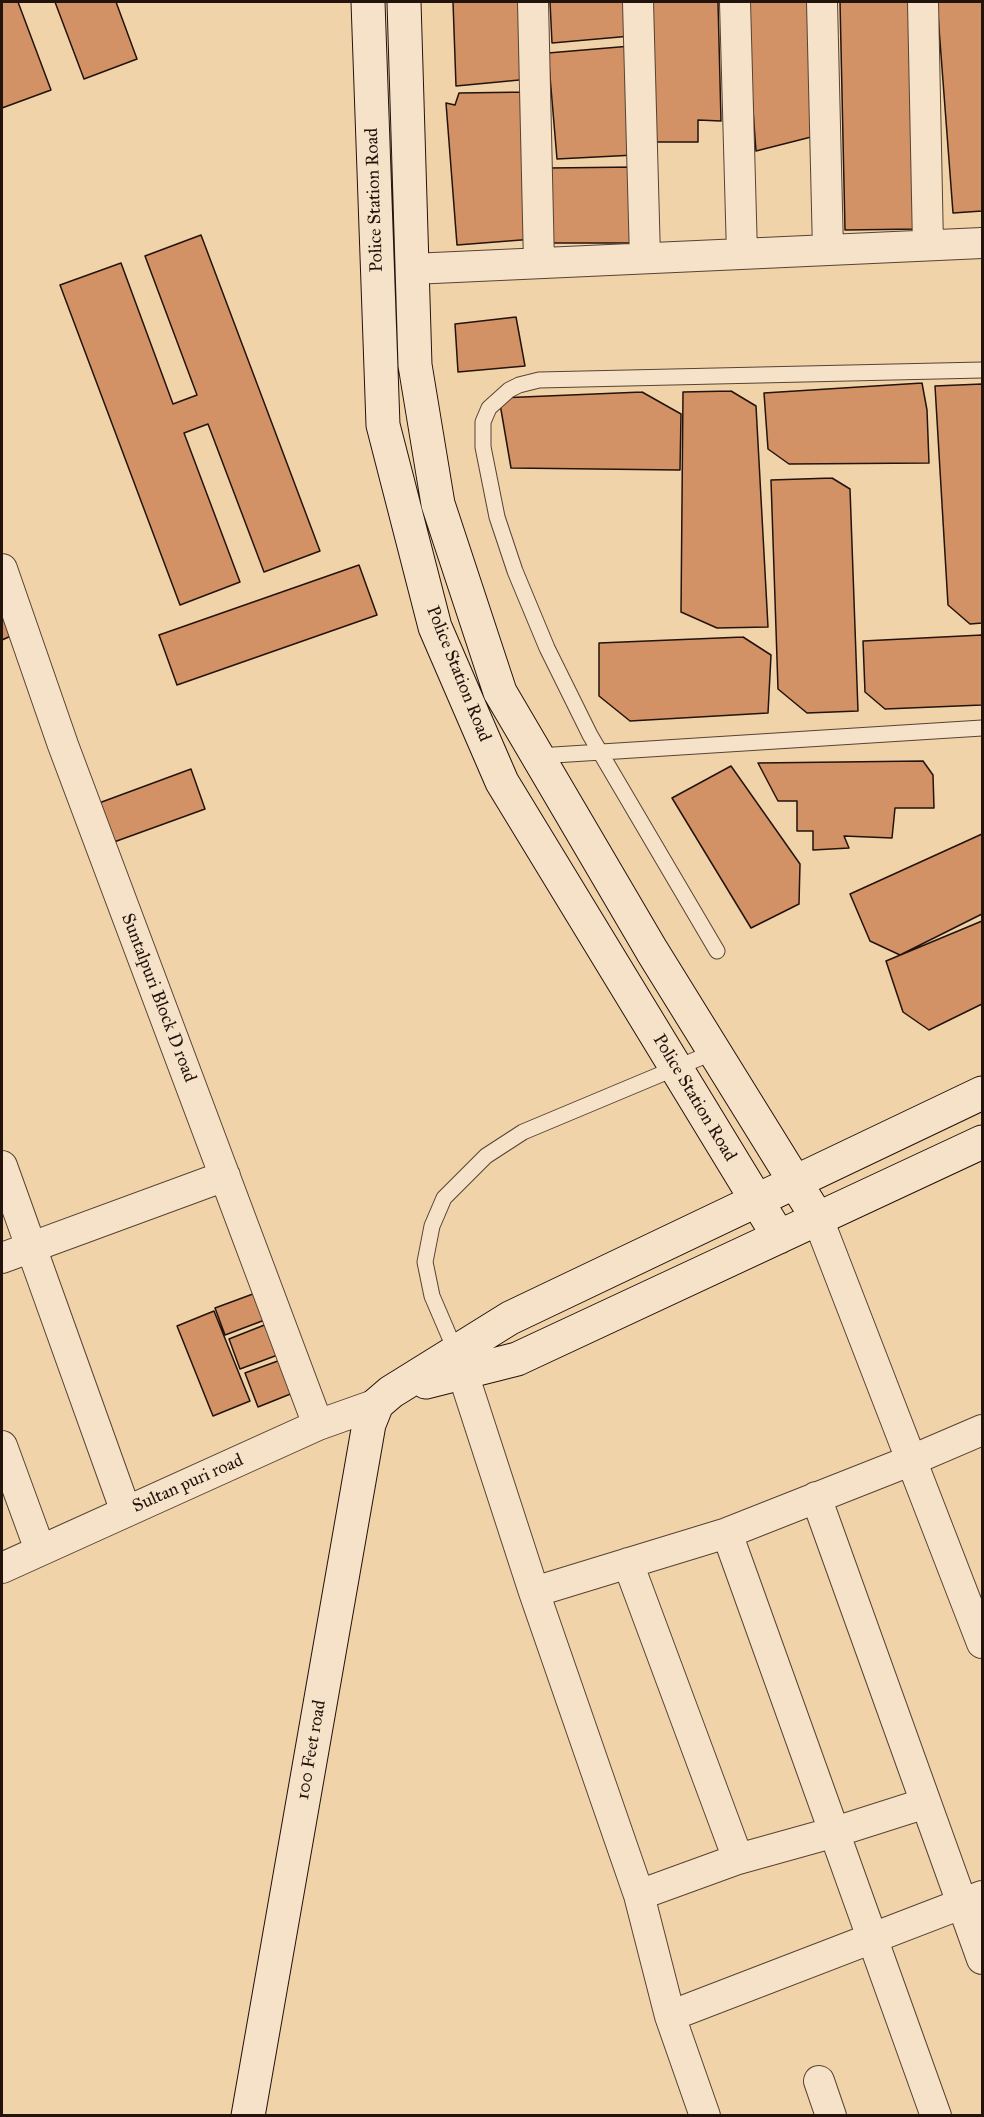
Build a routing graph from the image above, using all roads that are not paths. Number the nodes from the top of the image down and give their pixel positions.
1 (368, 2) edge
2 (404, 2) edge
3 (532, 2) edge
4 (638, 2) edge
5 (735, 2) edge
6 (822, 2) edge
7 (923, 2) edge
8 (982, 243) edge
9 (928, 245) junction
10 (828, 250) junction
11 (742, 254) junction
12 (645, 258) junction
13 (539, 263) junction
14 (412, 269) junction
15 (982, 370) edge
16 (2, 568) edge
17 (982, 728) edge
18 (600, 752) junction
19 (538, 756) junction
20 (717, 951) dead end
21 (714, 1052) junction
22 (676, 1069) junction
23 (982, 1093) edge
24 (982, 1142) edge
25 (2, 1166) edge
26 (225, 1176) junction
27 (795, 1183) junction
28 (757, 1201) junction
29 (818, 1219) junction
30 (779, 1237) junction
31 (31, 1248) junction
32 (2, 1258) edge
33 (460, 1362) junction
34 (384, 1398) junction
35 (318, 1425) junction
36 (982, 1430) edge
37 (2, 1446) edge
38 (912, 1460) junction
39 (816, 1497) junction
40 (126, 1512) junction
41 (727, 1533) junction
42 (40, 1550) junction
43 (628, 1563) junction
44 (2, 1568) edge
45 (534, 1592) junction
46 (982, 1643) edge
47 (926, 1803) junction
48 (835, 1832) junction
49 (738, 1859) junction
50 (639, 1895) junction
51 (972, 1900) edge
52 (873, 1938) junction
53 (982, 1959) edge
54 (670, 2016) junction
55 (819, 2081) dead end
56 (248, 2115) edge
57 (705, 2115) edge
58 (831, 2115) edge
59 (936, 2115) edge

1 - 22 street, Police Station Road
2 - 14 street, Police Station Road
3 - 13 street
4 - 12 street
5 - 11 street
6 - 10 street
7 - 9 street
8 - 9 street
9 - 10 street
10 - 11 street
11 - 12 street
12 - 13 street
13 - 14 street
14 - 19 street, Police Station Road
15 - 18 lane
16 - 26 street, Suntalpuri Block D road
17 - 18 lane
18 - 19 lane
18 - 20 lane
19 - 21 street, Police Station Road
21 - 22 lane
21 - 27 street, Police Station Road
22 - 28 street, Police Station Road
22 - 33 lane
23 - 27 street
24 - 29 street
25 - 31 street
26 - 31 street
26 - 35 street, Suntalpuri Block D road
27 - 28 street
27 - 29 street, Police Station Road
28 - 30 street, Police Station Road
28 - 33 street
29 - 30 street
29 - 38 street
30 - 33 street
31 - 32 street
31 - 40 street
33 - 34 street
33 - 45 street
34 - 35 street, Sultan puri road
34 - 56 street, 100 Feet road
35 - 40 street, Sultan puri road
36 - 38 street
37 - 42 street
38 - 39 street
38 - 46 street
39 - 41 street
39 - 47 street
40 - 42 street, Sultan puri road
41 - 43 street
41 - 48 street
42 - 44 street, Sultan puri road
43 - 45 street
43 - 49 street
45 - 50 street
47 - 48 street
47 - 51 street
48 - 49 street
48 - 52 street
49 - 50 street
50 - 54 street
51 - 52 street
51 - 53 street
52 - 54 street
52 - 59 street
54 - 57 street
55 - 58 street

